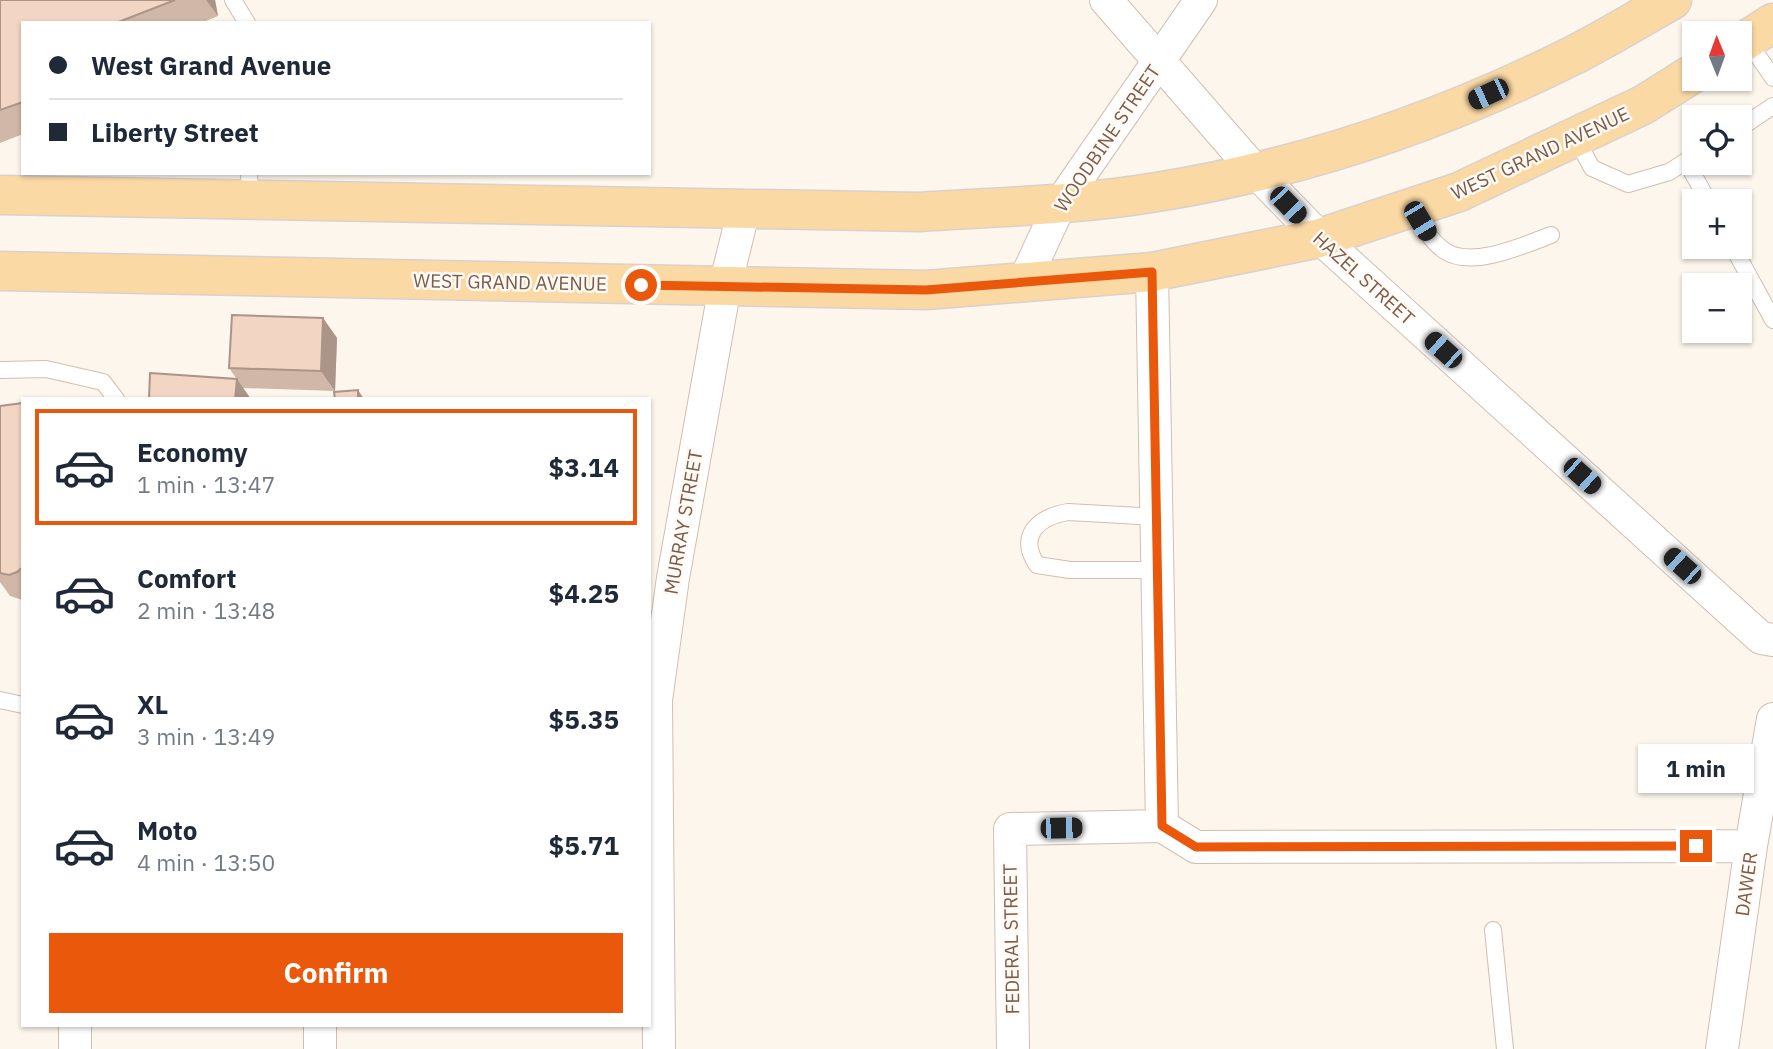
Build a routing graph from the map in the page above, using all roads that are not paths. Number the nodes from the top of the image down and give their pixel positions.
1 (233, 0) edge
2 (1106, 0) edge
3 (1201, 0) edge
4 (1672, 0) edge
5 (246, 21) edge
6 (1753, 36) edge
7 (1158, 62) junction
8 (1773, 78) edge
9 (1682, 81) edge
10 (1773, 106) edge
11 (1752, 120) edge
12 (1575, 137) junction
13 (1682, 164) edge
14 (1256, 172) junction
15 (250, 186) edge
16 (0, 195) edge
17 (1060, 204) junction
18 (1412, 208) junction
19 (744, 209) junction
20 (1551, 235) dead end
21 (1320, 239) junction
22 (1740, 259) edge
23 (0, 271) edge
24 (1152, 272) junction
25 (1024, 282) junction
26 (725, 286) junction
27 (1773, 320) edge
28 (0, 370) edge
29 (114, 397) edge
30 (1158, 516) junction
31 (1158, 570) junction
32 (1773, 640) edge
33 (0, 700) edge
34 (21, 705) edge
35 (1773, 719) edge
36 (652, 756) edge
37 (1162, 826) junction
38 (1751, 846) junction
39 (1493, 930) dead end
40 (75, 1027) edge
41 (320, 1027) edge
42 (75, 1049) edge
43 (320, 1049) edge
44 (659, 1049) edge
45 (1013, 1049) edge
46 (1505, 1049) edge
47 (1722, 1049) edge

1 - 5 lane
2 - 7 street, HAZEL STREET
3 - 7 street, WOODBINE STREET
4 - 14 main road
6 - 8 lane
7 - 14 street, HAZEL STREET
7 - 17 street, WOODBINE STREET
9 - 12 main road, WEST GRAND AVENUE
10 - 11 lane
12 - 13 lane
12 - 18 main road, WEST GRAND AVENUE
14 - 17 main road
14 - 21 street, HAZEL STREET
15 - 16 main road
15 - 19 main road
17 - 19 main road
17 - 25 street, WOODBINE STREET
18 - 20 lane
18 - 21 main road, WEST GRAND AVENUE
19 - 26 street, MURRAY STREET
21 - 24 main road, WEST GRAND AVENUE
21 - 32 street, HAZEL STREET
22 - 27 lane
23 - 26 main road, WEST GRAND AVENUE
24 - 25 main road, WEST GRAND AVENUE
24 - 30 street
25 - 26 main road, WEST GRAND AVENUE
26 - 36 street, MURRAY STREET
28 - 29 lane
30 - 31 street
30 - 31 lane
31 - 37 street
33 - 34 lane
35 - 38 street, DAWER
36 - 44 street, MURRAY STREET
37 - 38 street
37 - 45 street, FEDERAL STREET
38 - 47 street, DAWER
39 - 46 lane
40 - 42 street
41 - 43 street

